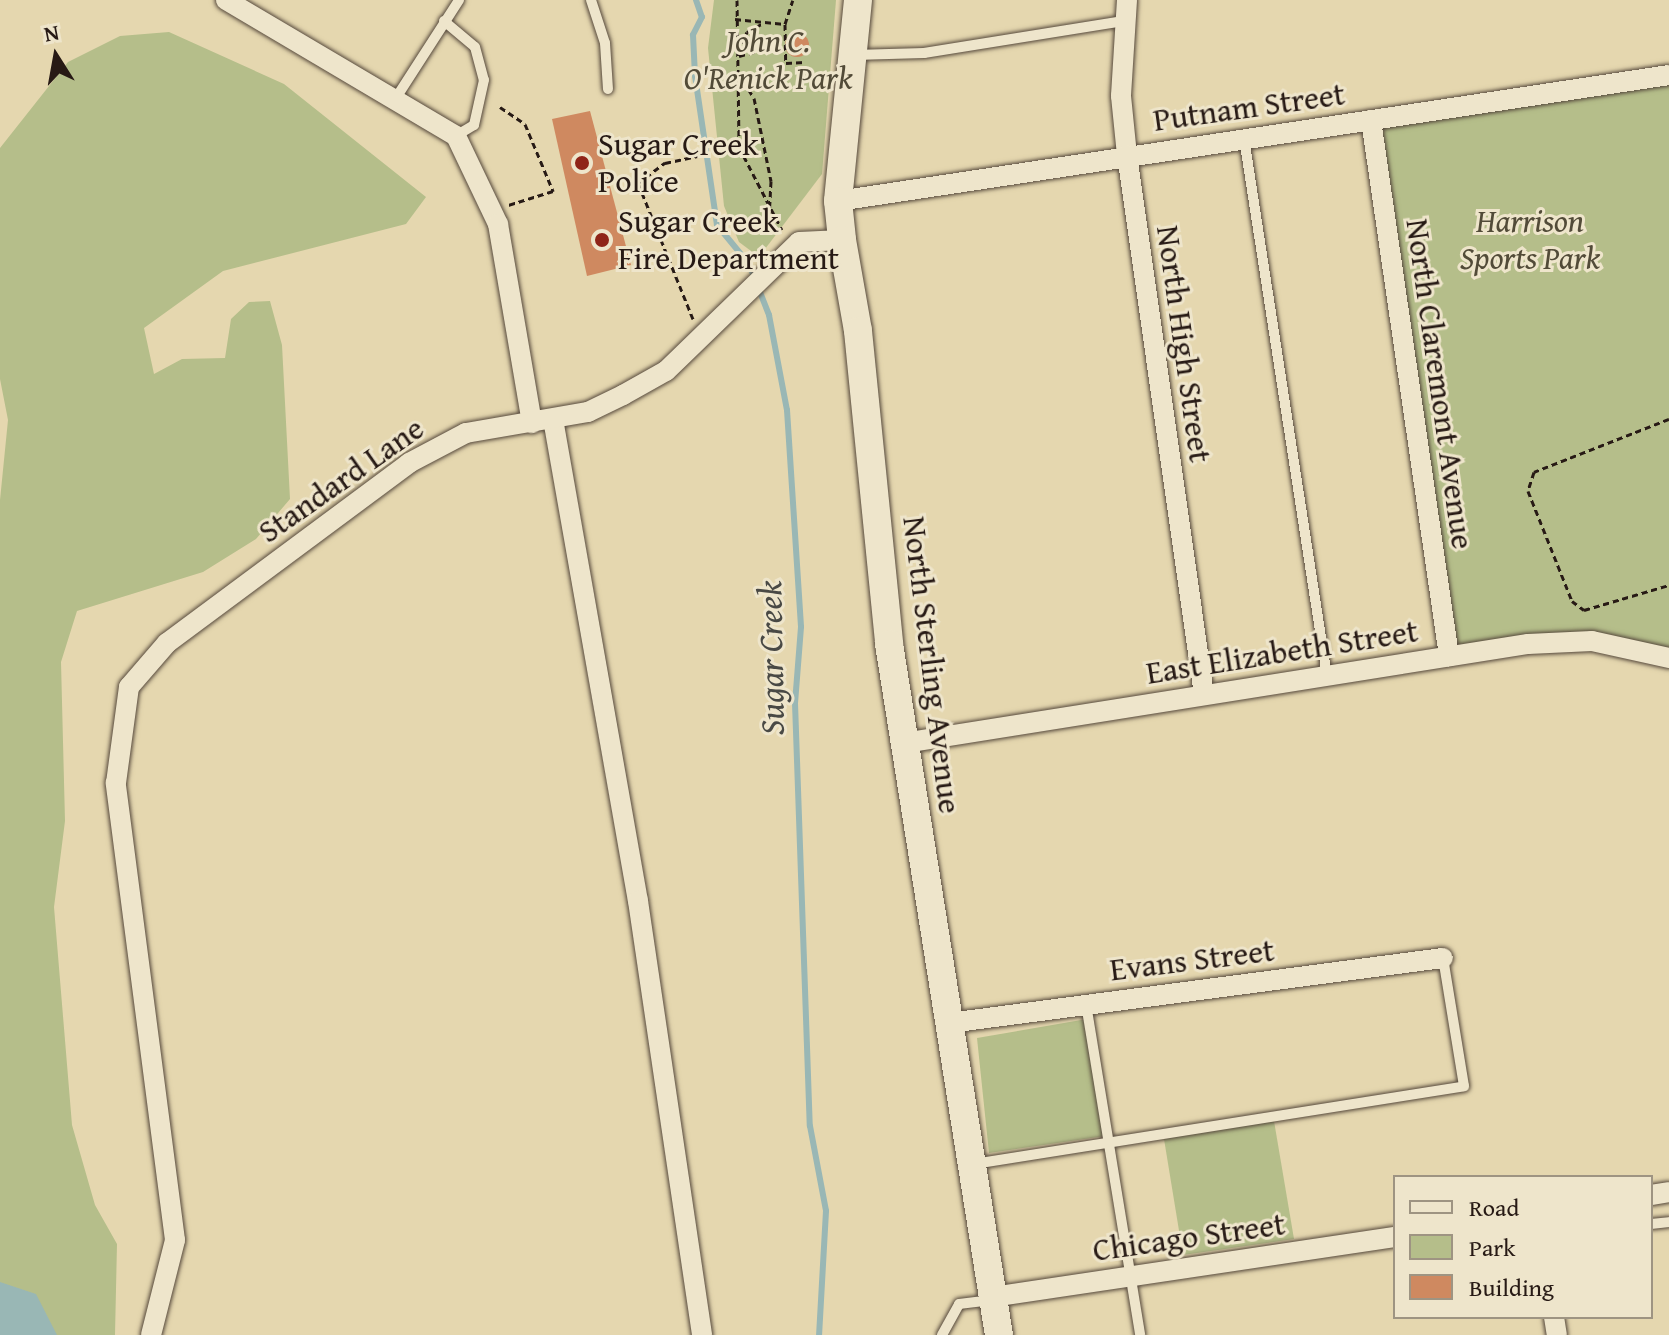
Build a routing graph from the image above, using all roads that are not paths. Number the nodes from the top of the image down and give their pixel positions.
1 (226, 0) edge
2 (459, 0) edge
3 (591, 0) edge
4 (858, 0) edge
5 (1127, 0) edge
6 (444, 21) junction
7 (1123, 21) junction
8 (852, 55) junction
9 (1669, 75) edge
10 (608, 89) dead end
11 (394, 101) junction
12 (1371, 120) junction
13 (456, 136) junction
14 (1244, 138) junction
15 (1127, 155) junction
16 (838, 201) junction
17 (842, 240) junction
18 (553, 419) junction
19 (532, 423) junction
20 (1449, 656) junction
21 (1669, 658) edge
22 (1327, 676) junction
23 (1204, 695) junction
24 (904, 743) junction
25 (1443, 958) joint
26 (1086, 1004) junction
27 (949, 1023) junction
28 (1109, 1142) junction
29 (972, 1164) junction
30 (1393, 1237) edge
31 (1130, 1276) junction
32 (993, 1298) junction
33 (151, 1335) edge
34 (702, 1335) edge
35 (942, 1335) edge
36 (999, 1335) edge
37 (1140, 1335) edge

1 - 11 street
2 - 6 lane
3 - 10 lane
4 - 8 main road, North Sterling Avenue
5 - 7 street, North High Street
6 - 11 lane
6 - 13 lane
7 - 8 lane
7 - 15 street, North High Street
8 - 16 main road, North Sterling Avenue
9 - 12 street, Putnam Street
11 - 13 street
12 - 14 street, Putnam Street
12 - 20 street, North Claremont Avenue
13 - 19 street
14 - 15 street, Putnam Street
14 - 22 lane
15 - 16 street, Putnam Street
15 - 23 street, North High Street
16 - 17 main road, North Sterling Avenue
17 - 18 street, Standard Lane
17 - 24 main road, North Sterling Avenue
18 - 19 street, Standard Lane
18 - 34 street
19 - 33 street, Standard Lane
20 - 21 street, East Elizabeth Street
20 - 22 street, East Elizabeth Street
22 - 23 street, East Elizabeth Street
23 - 24 street, East Elizabeth Street
24 - 27 main road, North Sterling Avenue
25 - 26 street, Evans Street
25 - 28 lane
26 - 27 street, Evans Street
26 - 28 lane
27 - 29 main road, North Sterling Avenue
28 - 29 lane
28 - 31 lane
29 - 32 main road, North Sterling Avenue
30 - 31 street, Chicago Street
31 - 32 street, Chicago Street
31 - 37 lane
32 - 35 lane
32 - 36 main road, North Sterling Avenue

